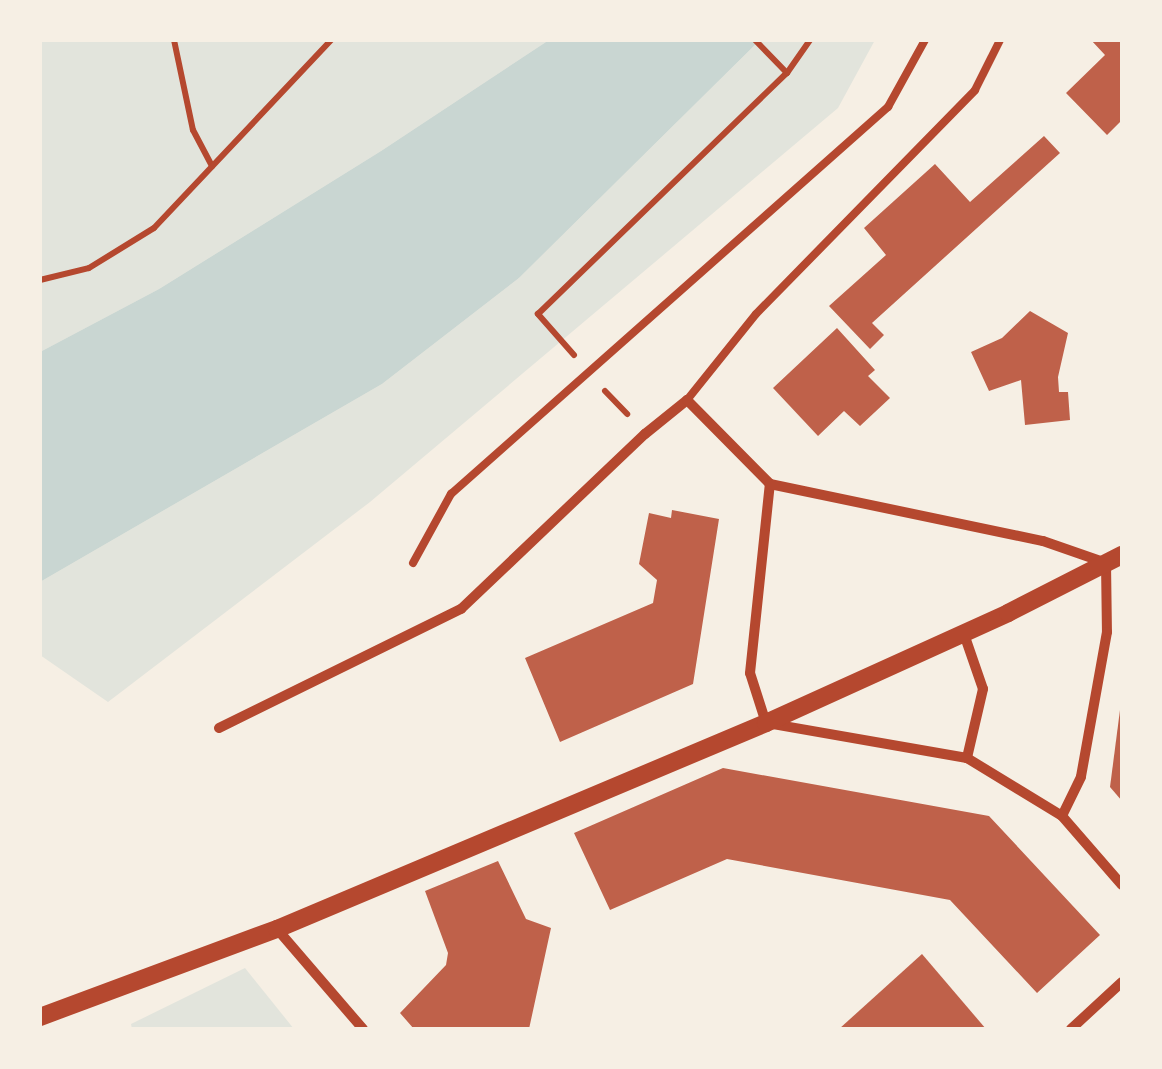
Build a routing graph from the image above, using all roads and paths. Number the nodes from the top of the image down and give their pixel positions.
1 (174, 40) edge
2 (331, 40) edge
3 (755, 40) edge
4 (810, 40) edge
5 (925, 40) edge
6 (1000, 40) edge
7 (787, 73) junction
8 (212, 166) junction
9 (40, 280) edge
10 (584, 367) dead end
11 (596, 380) dead end
12 (687, 400) junction
13 (645, 434) junction
14 (770, 484) junction
15 (1114, 559) edge
16 (413, 563) dead end
17 (964, 634) junction
18 (766, 723) junction
19 (219, 728) dead end
20 (968, 758) junction
21 (1062, 816) junction
22 (1122, 885) edge
23 (277, 929) junction
24 (1122, 982) edge
25 (40, 1017) edge
26 (363, 1029) edge
27 (1071, 1029) edge

1 - 8 path
2 - 8 path
3 - 7 path
4 - 7 path
5 - 16 lane
6 - 12 lane
7 - 10 path
8 - 9 path
11 - 13 path
12 - 13 street
12 - 14 street
13 - 19 street
14 - 15 street
14 - 18 street
15 - 17 street
15 - 21 street
17 - 18 street
17 - 20 street
18 - 20 street
18 - 23 street
20 - 21 street
21 - 22 street
23 - 25 street
23 - 26 street
24 - 27 street

